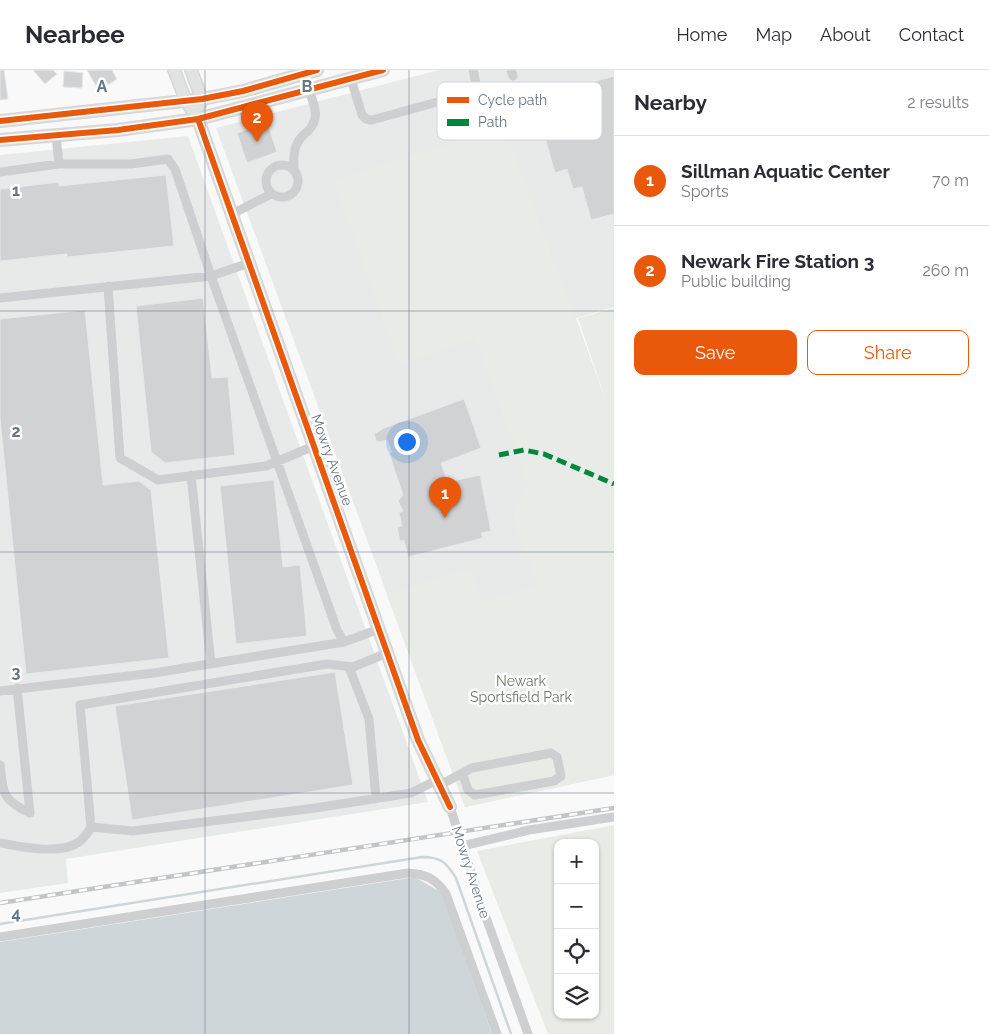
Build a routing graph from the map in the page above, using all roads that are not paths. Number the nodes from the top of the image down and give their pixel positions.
1 (174, 70) edge
2 (191, 70) edge
3 (317, 70) edge
4 (383, 70) edge
5 (351, 79) junction
6 (309, 90) junction
7 (202, 99) junction
8 (186, 101) junction
9 (437, 102) edge
10 (198, 118) junction
11 (0, 121) edge
12 (56, 135) junction
13 (0, 140) edge
14 (59, 164) junction
15 (294, 170) junction
16 (0, 172) edge
17 (272, 194) junction
18 (232, 214) junction
19 (249, 262) junction
20 (211, 276) junction
21 (108, 286) junction
22 (0, 298) edge
23 (314, 446) junction
24 (278, 461) junction
25 (191, 475) junction
26 (379, 629) junction
27 (344, 642) junction
28 (387, 653) junction
29 (211, 664) junction
30 (349, 667) junction
31 (17, 688) junction
32 (0, 690) edge
33 (0, 765) edge
34 (462, 773) junction
35 (438, 782) junction
36 (376, 799) junction
37 (450, 806) joint
38 (614, 817) edge
39 (92, 827) junction
40 (0, 843) edge
41 (462, 846) junction
42 (0, 936) edge
43 (497, 1034) edge
44 (528, 1034) edge

1 - 8 main road, Mowry Avenue
2 - 7 main road
3 - 7 main road
4 - 5 main road
5 - 6 main road
5 - 9 street
6 - 10 main road
6 - 15 street
7 - 8 main road
7 - 10 main road
8 - 10 main road, Mowry Avenue
8 - 11 main road
10 - 12 main road
10 - 18 main road, Mowry Avenue
12 - 13 main road
12 - 14 street
14 - 16 street
14 - 20 street
15 - 17 street
15 - 17 street
17 - 18 street
18 - 19 main road, Mowry Avenue
19 - 20 street
19 - 23 main road, Mowry Avenue
20 - 21 street
20 - 24 street
21 - 22 street
21 - 25 street
23 - 24 street
23 - 26 main road, Mowry Avenue
24 - 25 street
24 - 27 street
25 - 29 street
26 - 27 street
26 - 28 main road, Mowry Avenue
27 - 29 street
28 - 30 street
28 - 35 main road, Mowry Avenue
29 - 31 street
30 - 36 street
30 - 39 street
31 - 32 street
31 - 33 street
34 - 34 street
34 - 35 street
35 - 36 street
35 - 37 main road, Mowry Avenue
36 - 39 street
37 - 41 street, Mowry Avenue
38 - 41 street
39 - 40 street
41 - 44 street, Mowry Avenue
42 - 43 street

